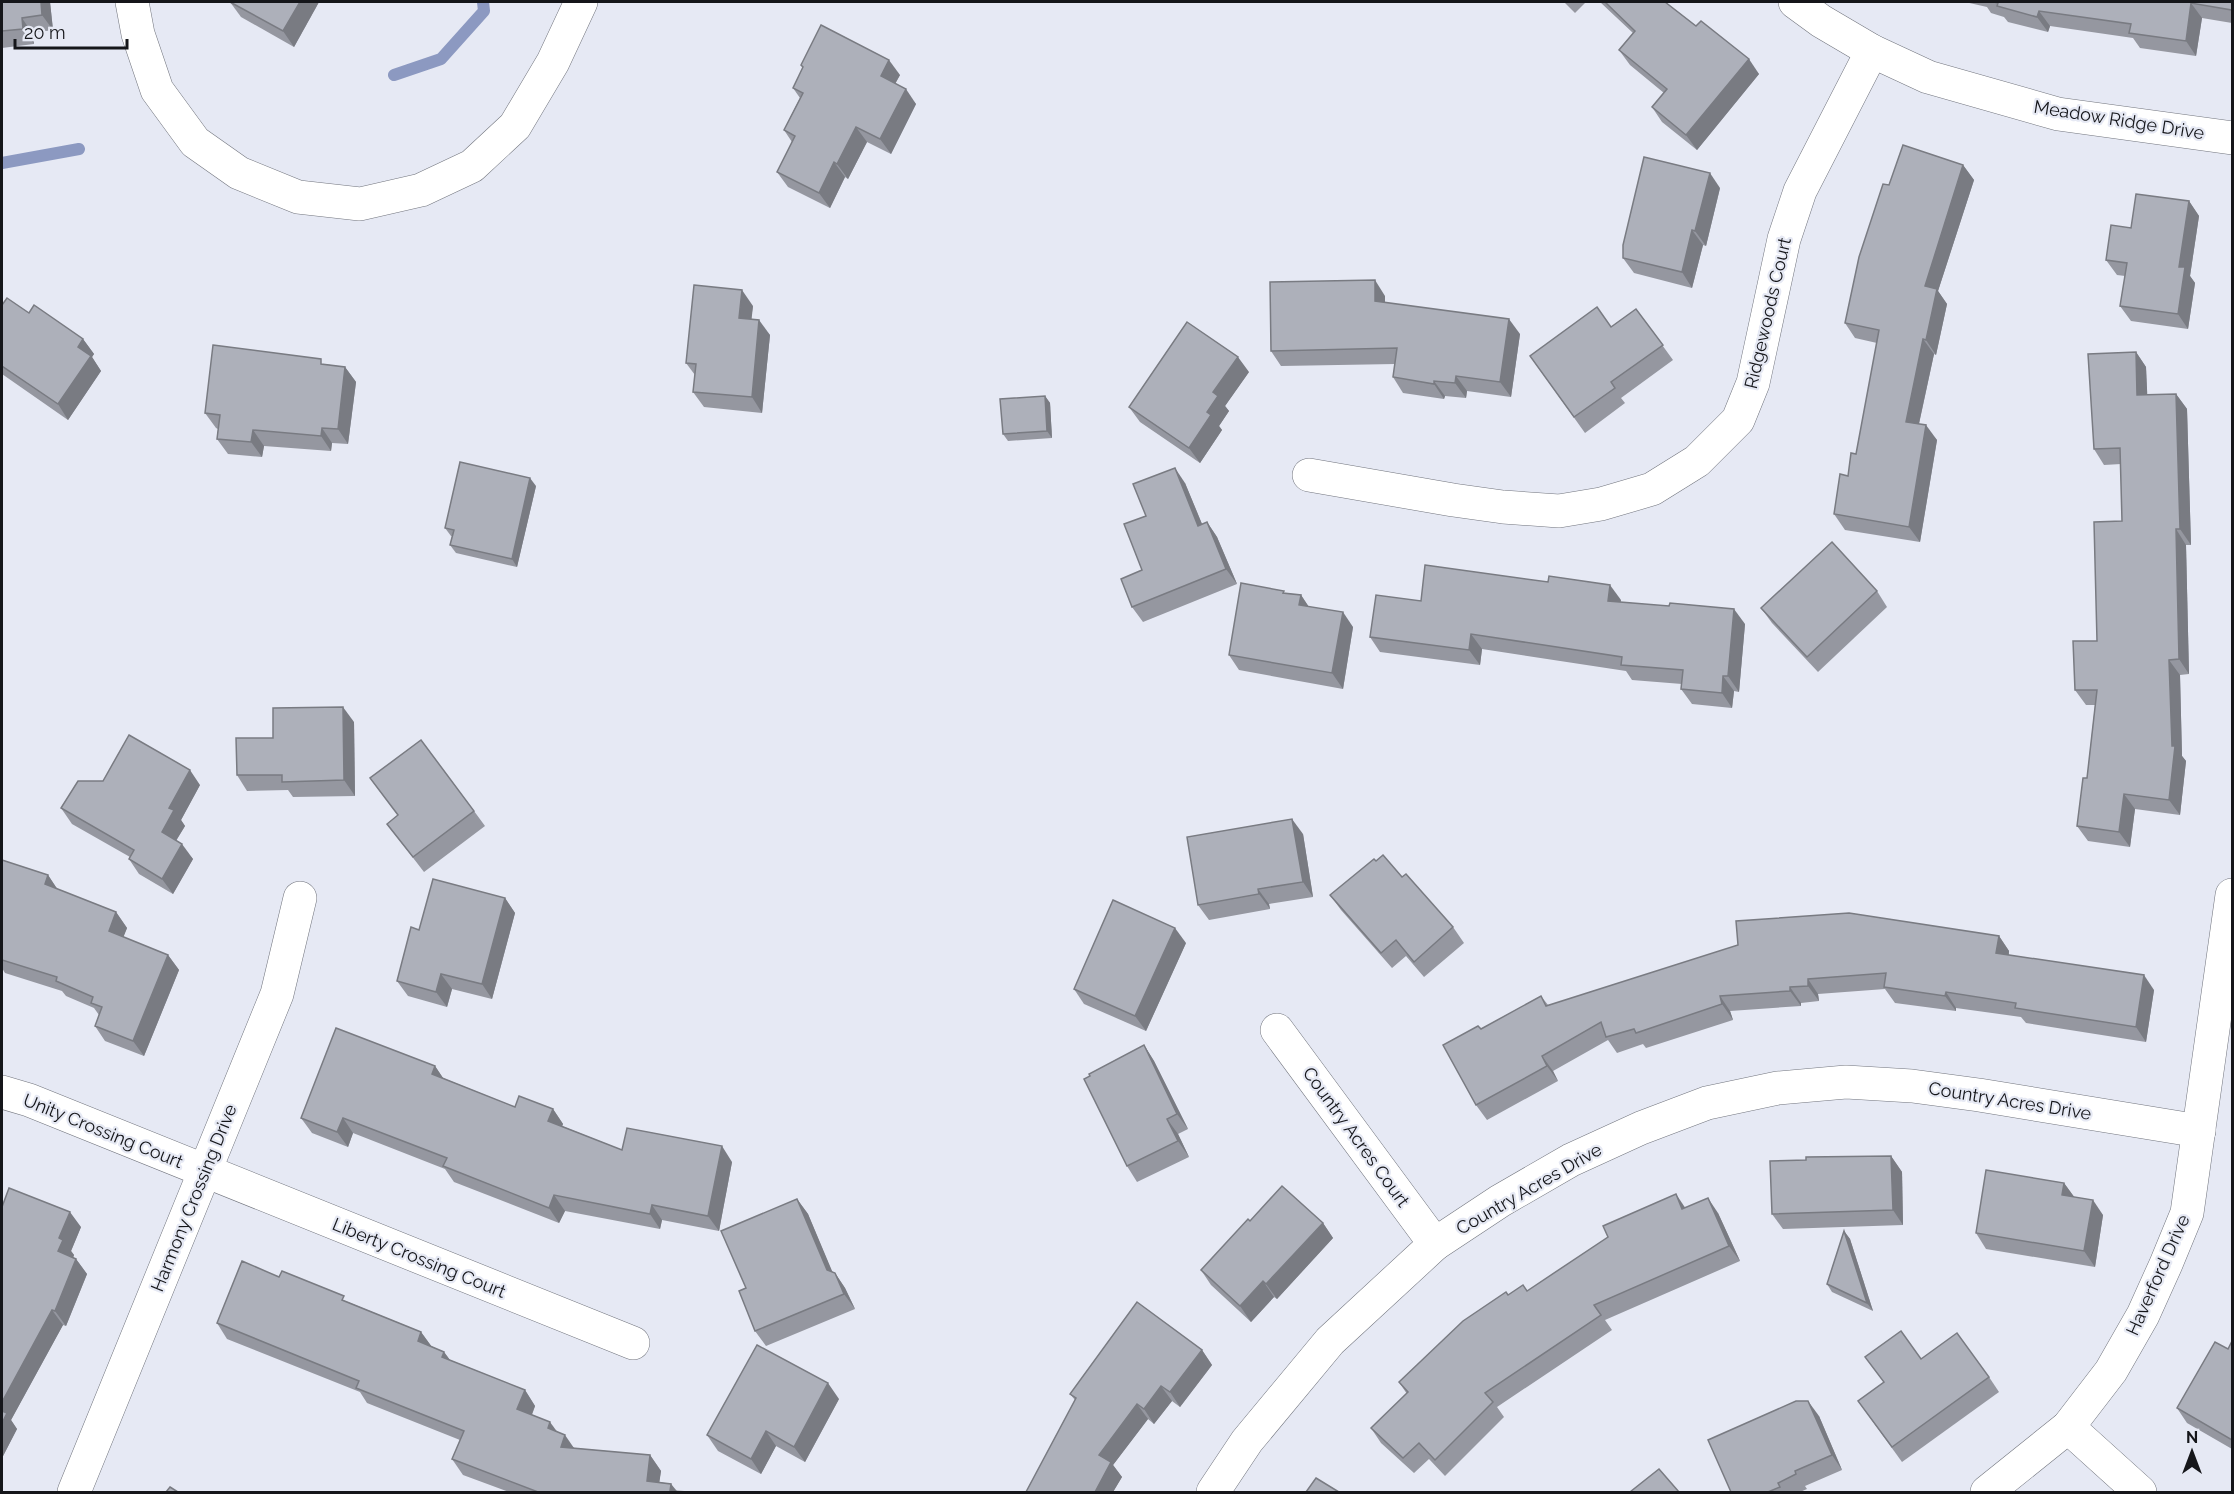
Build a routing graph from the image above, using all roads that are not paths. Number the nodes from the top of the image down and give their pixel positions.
1 (132, 2) edge
2 (581, 2) edge
3 (1795, 2) edge
4 (1872, 51) junction
5 (2232, 138) edge
6 (1309, 475) dead end
7 (2232, 895) edge
8 (300, 898) dead end
9 (1277, 1030) dead end
10 (2, 1092) edge
11 (2199, 1131) junction
12 (204, 1172) junction
13 (1435, 1244) junction
14 (633, 1343) dead end
15 (2068, 1427) junction
16 (74, 1492) edge
17 (1213, 1492) edge
18 (1987, 1492) edge
19 (2140, 1492) edge

1 - 2 street
3 - 4 street, Meadow Ridge Drive
4 - 5 street, Meadow Ridge Drive
4 - 6 street, Ridgewoods Court
7 - 11 street, Haverford Drive
8 - 12 street, Harmony Crossing Drive
9 - 13 street, Country Acres Court
10 - 12 street, Unity Crossing Court
11 - 13 street, Country Acres Drive
11 - 15 street, Haverford Drive
12 - 14 street, Liberty Crossing Court
12 - 16 street, Harmony Crossing Drive
13 - 17 street, Country Acres Drive
15 - 18 street, Haverford Drive
15 - 19 street

